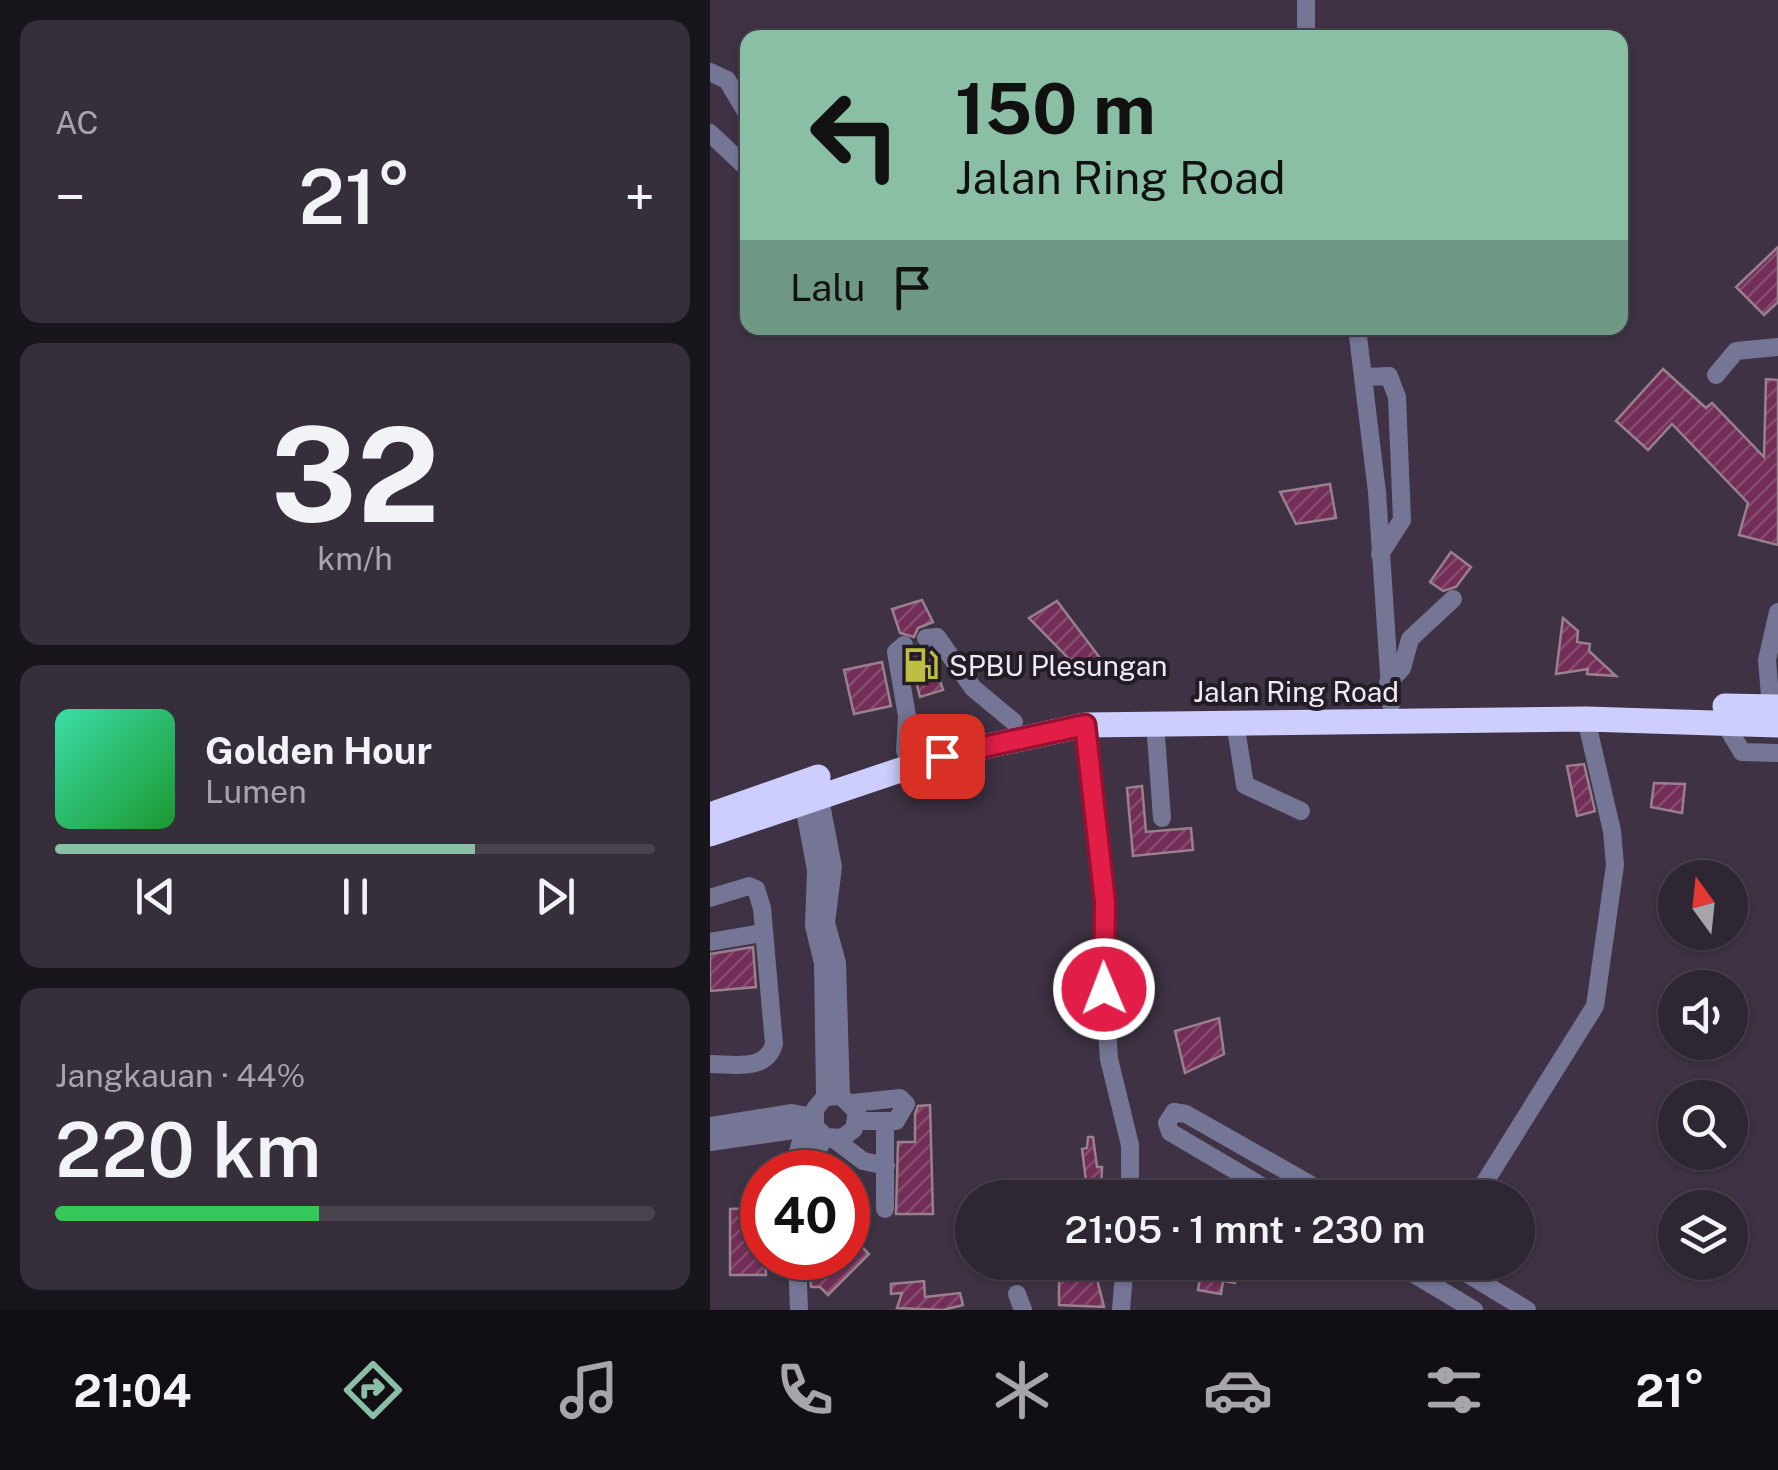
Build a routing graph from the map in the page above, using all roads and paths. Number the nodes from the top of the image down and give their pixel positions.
1 (1306, 0) edge
2 (1306, 30) edge
3 (710, 72) edge
4 (740, 102) edge
5 (710, 134) edge
6 (740, 162) edge
7 (1357, 335) edge
8 (1778, 347) edge
9 (1716, 375) dead end
10 (1364, 378) junction
11 (1380, 554) junction
12 (1453, 599) dead end
13 (1778, 612) edge
14 (926, 638) dead end
15 (904, 645) dead end
16 (1390, 693) junction
17 (1775, 705) edge
18 (1586, 719) junction
19 (1014, 722) junction
20 (1154, 722) junction
21 (1235, 722) junction
22 (1724, 722) junction
23 (1085, 725) junction
24 (905, 751) junction
25 (1778, 753) edge
26 (796, 798) junction
27 (1301, 811) dead end
28 (710, 815) edge
29 (1162, 818) dead end
30 (710, 834) edge
31 (710, 898) edge
32 (762, 933) junction
33 (710, 942) edge
34 (710, 1064) edge
35 (844, 1104) junction
36 (885, 1123) junction
37 (710, 1126) edge
38 (822, 1131) junction
39 (710, 1142) edge
40 (814, 1150) edge
41 (886, 1166) junction
42 (1130, 1180) edge
43 (1251, 1180) edge
44 (1302, 1180) edge
45 (1486, 1180) edge
46 (886, 1208) dead end
47 (798, 1280) edge
48 (1123, 1280) edge
49 (1424, 1280) edge
50 (1478, 1280) edge
51 (800, 1310) edge
52 (1121, 1310) edge
53 (1474, 1310) edge
54 (1527, 1310) edge

1 - 2 street
3 - 4 street
5 - 6 street
7 - 10 street
8 - 9 street
10 - 11 street
10 - 11 street
11 - 16 street
12 - 16 street
13 - 17 street
14 - 19 street
15 - 24 street
16 - 17 highway, Jalan Ring Road
16 - 19 highway, Jalan Ring Road
17 - 22 highway, Jalan Ring Road
18 - 21 highway, Jalan Ring Road
18 - 22 highway, Jalan Ring Road
18 - 45 street
19 - 24 highway, Jalan Ring Road
20 - 21 highway, Jalan Ring Road
20 - 23 highway, Jalan Ring Road
20 - 29 street
21 - 27 street
22 - 25 street
23 - 26 highway, Jalan Ring Road
23 - 42 street
24 - 26 highway, Jalan Ring Road
26 - 28 highway, Jalan Ring Road
26 - 30 highway, Jalan Ring Road
26 - 35 street
31 - 32 street
32 - 33 street
32 - 34 street
35 - 36 street
35 - 36 street
35 - 38 street
35 - 38 street
36 - 41 street
37 - 38 street
38 - 39 street
38 - 40 street
38 - 41 street
41 - 46 street
43 - 44 street
47 - 51 street
48 - 52 street
49 - 53 street
50 - 54 street

